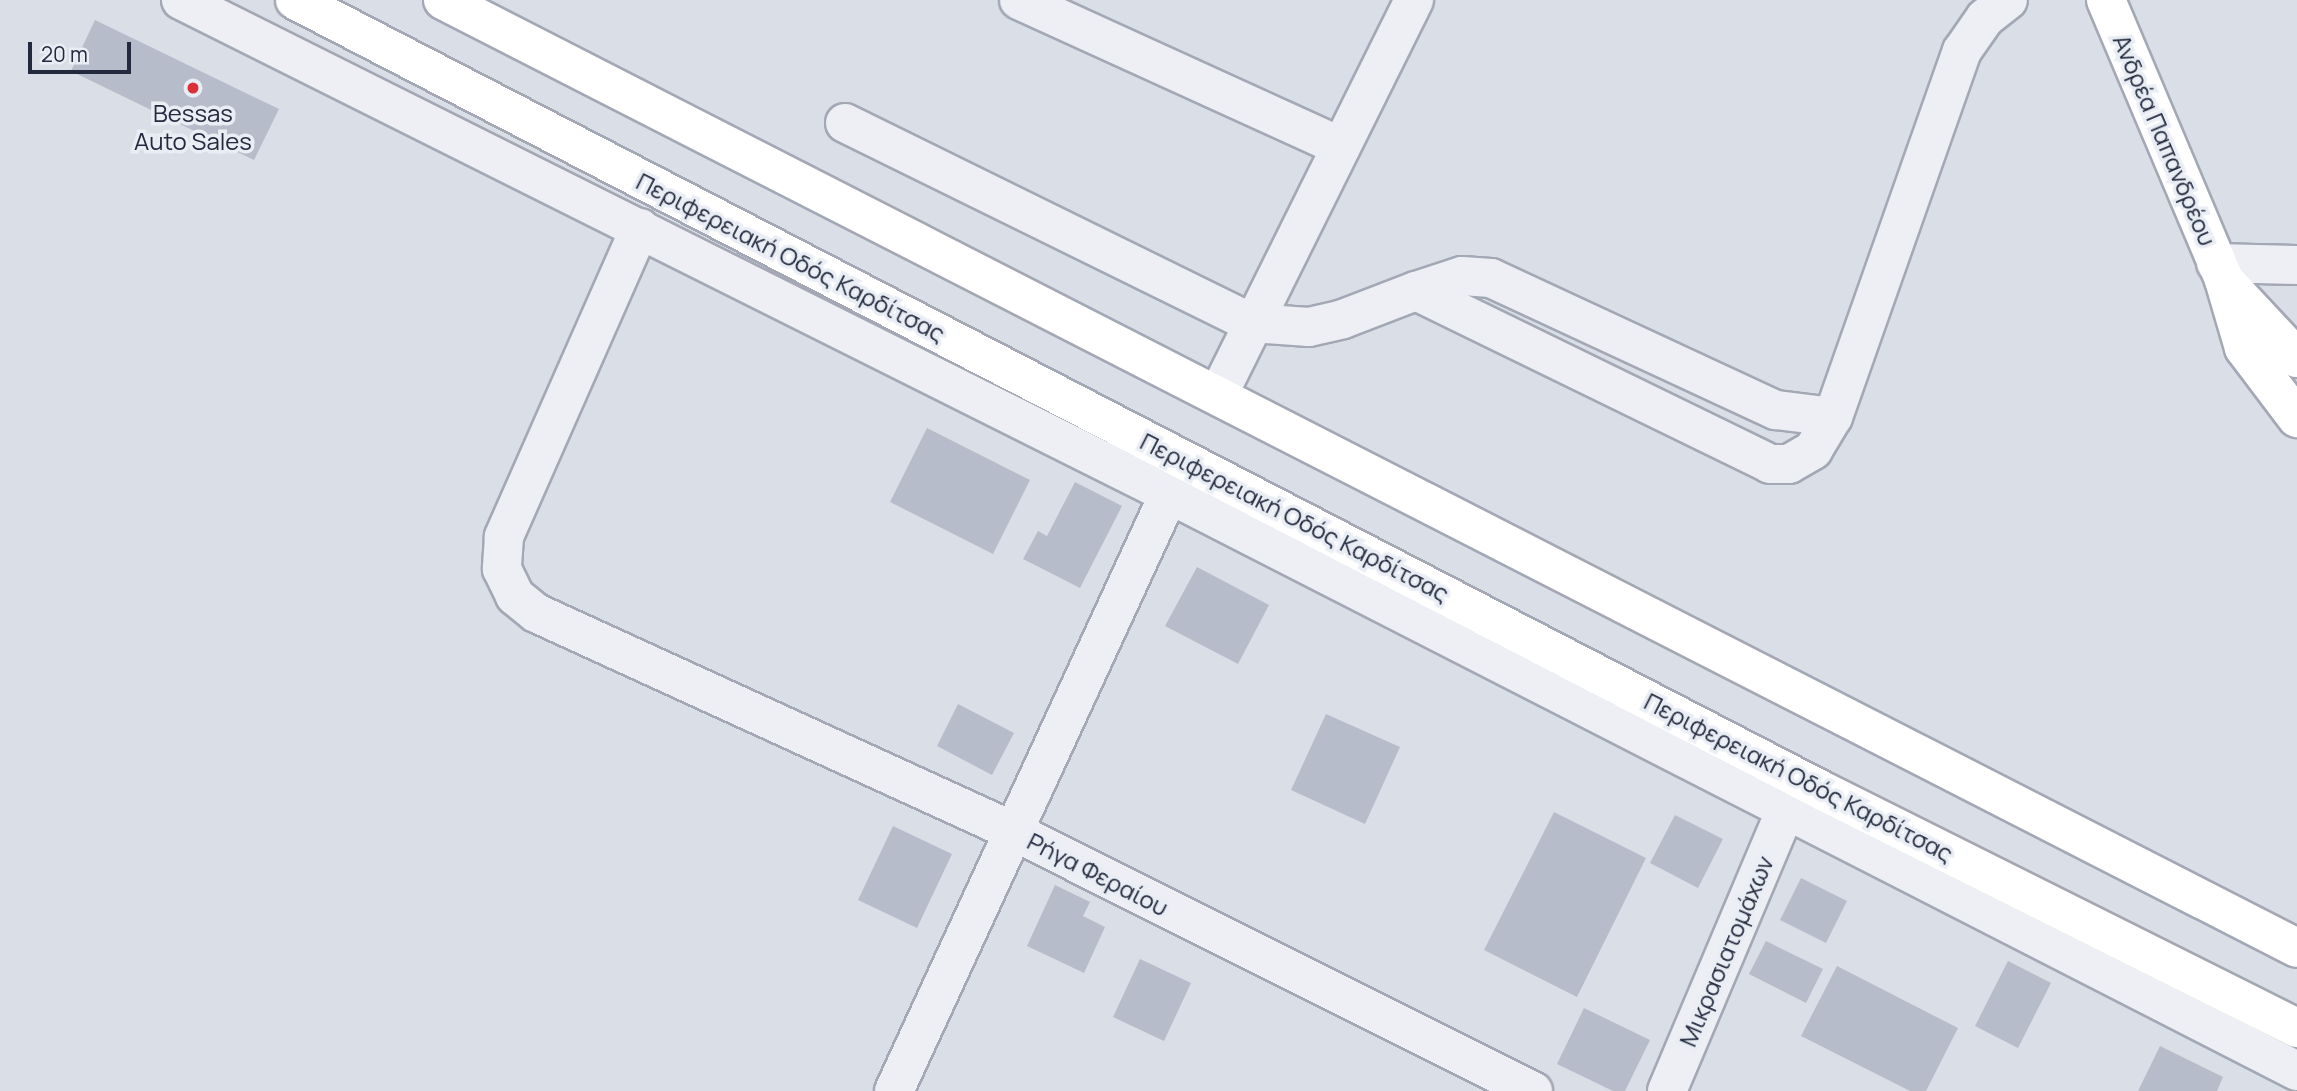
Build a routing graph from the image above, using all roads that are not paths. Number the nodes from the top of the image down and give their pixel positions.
1 (181, 0) edge
2 (266, 0) edge
3 (295, 0) edge
4 (443, 0) edge
5 (1019, 0) edge
6 (1414, 0) edge
7 (2008, 0) edge
8 (2106, 0) edge
9 (424, 67) junction
10 (845, 123) dead end
11 (1340, 146) junction
12 (640, 228) junction
13 (2297, 265) edge
14 (2220, 272) junction
15 (1416, 291) junction
16 (1252, 323) junction
17 (2297, 358) edge
18 (1218, 396) junction
19 (1833, 417) junction
20 (2297, 418) edge
21 (1170, 494) junction
22 (1785, 811) junction
23 (1017, 833) junction
24 (2297, 948) edge
25 (2297, 1028) edge
26 (2297, 1071) edge
27 (894, 1091) edge
28 (1533, 1091) edge
29 (1667, 1091) edge

1 - 12 street
2 - 9 main road
3 - 9 main road, Περιφερειακή Οδός Καρδίτσας
4 - 18 main road
5 - 11 street
6 - 11 street
7 - 19 street
8 - 14 main road, Ανδρέα Παπανδρέου
9 - 25 main road, Περιφερειακή Οδός Καρδίτσας
10 - 16 street
11 - 16 street
12 - 21 street
12 - 23 street, Ρήγα Φεραίου
13 - 14 street
14 - 17 main road, Ανδρέα Παπανδρέου
14 - 20 main road, Ανδρέα Παπανδρέου
15 - 16 street
15 - 19 street
15 - 19 street
16 - 18 street
18 - 24 main road
21 - 22 street
21 - 23 street
22 - 26 street
22 - 29 street, Μικρασιατομάχων
23 - 27 street
23 - 28 street, Ρήγα Φεραίου

